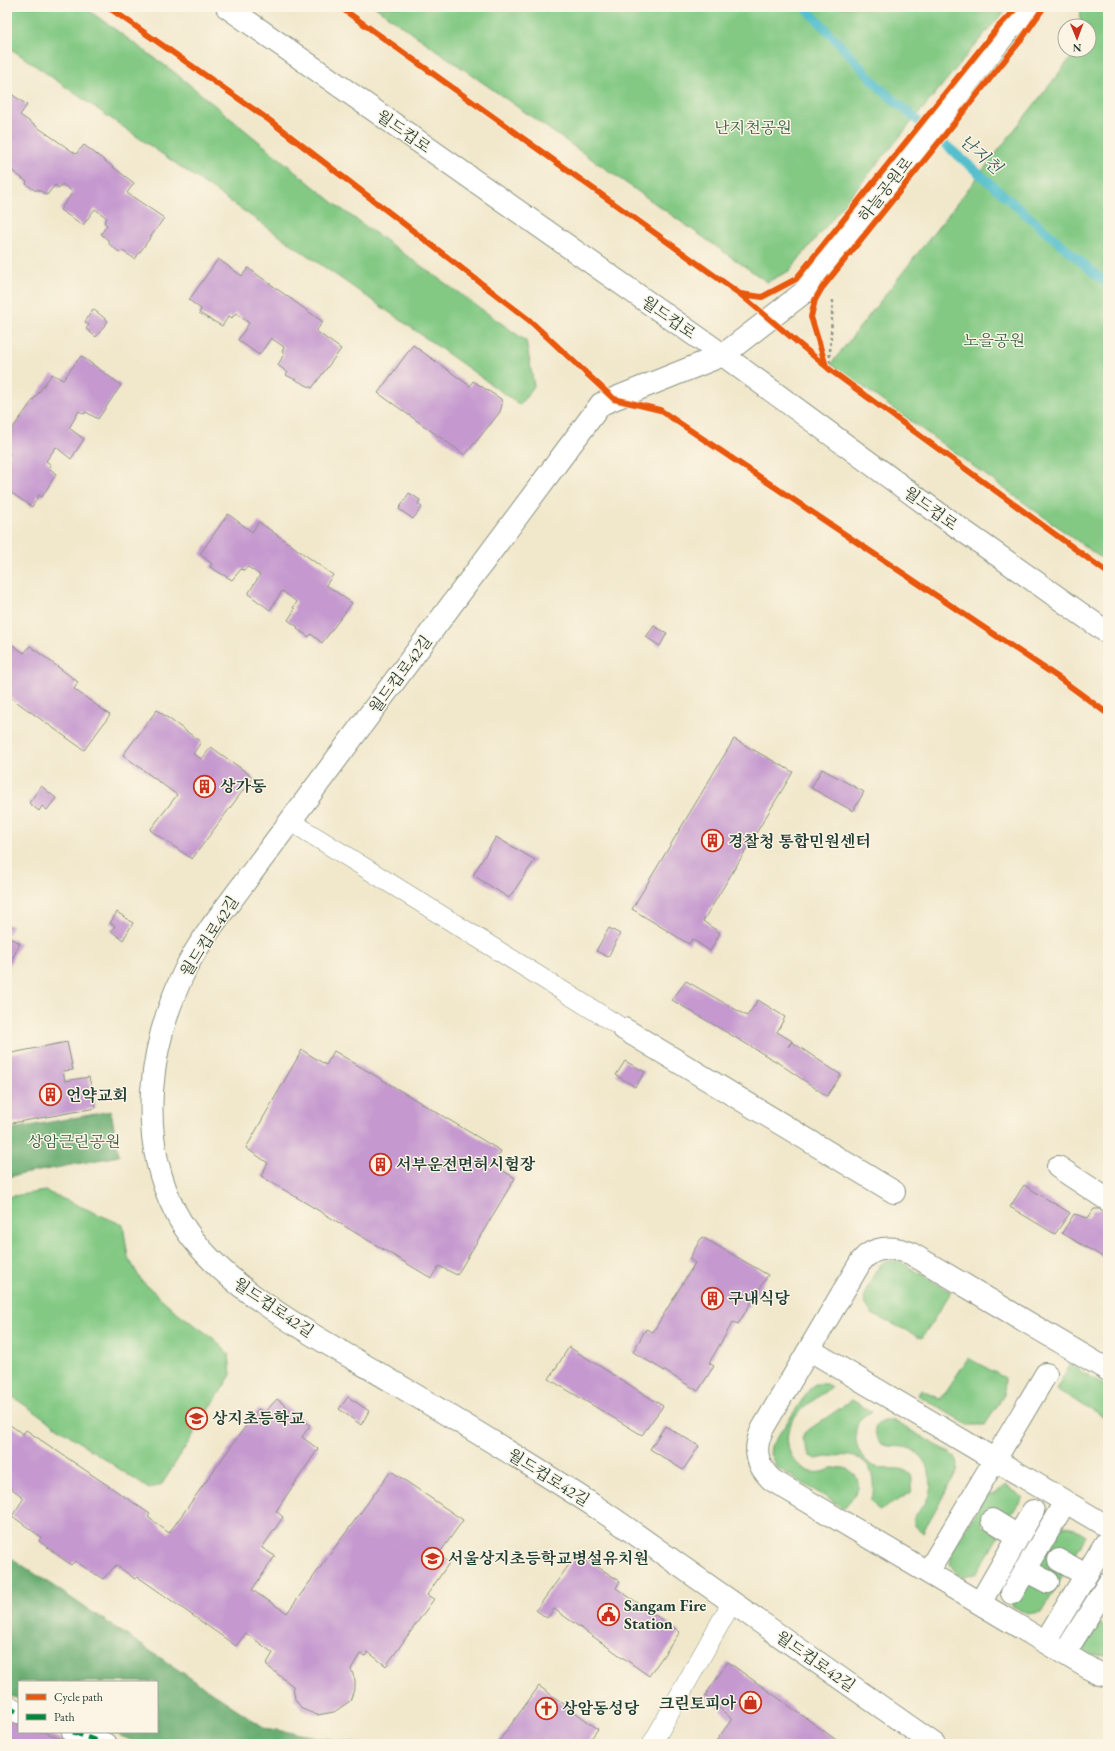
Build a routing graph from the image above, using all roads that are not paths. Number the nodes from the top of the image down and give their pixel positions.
1 (227, 7) edge
2 (1030, 7) edge
3 (723, 355) junction
4 (1108, 633) edge
5 (290, 821) junction
6 (624, 1029) joint
7 (1058, 1167) dead end
8 (894, 1192) dead end
9 (1108, 1200) edge
10 (810, 1350) junction
11 (1108, 1370) edge
12 (1046, 1374) dead end
13 (994, 1459) junction
14 (1065, 1502) junction
15 (1033, 1511) dead end
16 (992, 1520) dead end
17 (1018, 1536) junction
18 (1106, 1536) edge
19 (1058, 1560) dead end
20 (1025, 1570) junction
21 (928, 1572) junction
22 (1086, 1576) junction
23 (1048, 1582) dead end
24 (1108, 1584) edge
25 (1012, 1593) dead end
26 (732, 1602) junction
27 (980, 1603) junction
28 (1100, 1615) edge
29 (1045, 1642) junction
30 (1071, 1643) dead end
31 (1108, 1676) edge
32 (7, 1707) edge
33 (18, 1712) edge
34 (76, 1733) edge
35 (105, 1744) edge
36 (652, 1744) edge
37 (934, 1744) edge

1 - 3 street, 월드컵로
2 - 3 street, 하늘공원로
3 - 4 street, 월드컵로
3 - 5 street, 월드컵로42길
5 - 6 lane
5 - 26 street, 월드컵로42길
6 - 8 street
7 - 9 street
10 - 11 street
10 - 13 street
10 - 21 street
12 - 13 street
13 - 14 street
13 - 21 street
14 - 18 street
14 - 20 street
15 - 17 street
16 - 17 street
17 - 27 street
18 - 22 street
19 - 22 street
20 - 23 street
20 - 25 street
21 - 27 street
22 - 29 street
24 - 28 street
26 - 36 lane
26 - 37 street, 월드컵로42길
27 - 29 street
28 - 30 street
29 - 31 street
32 - 33 street
34 - 35 street

